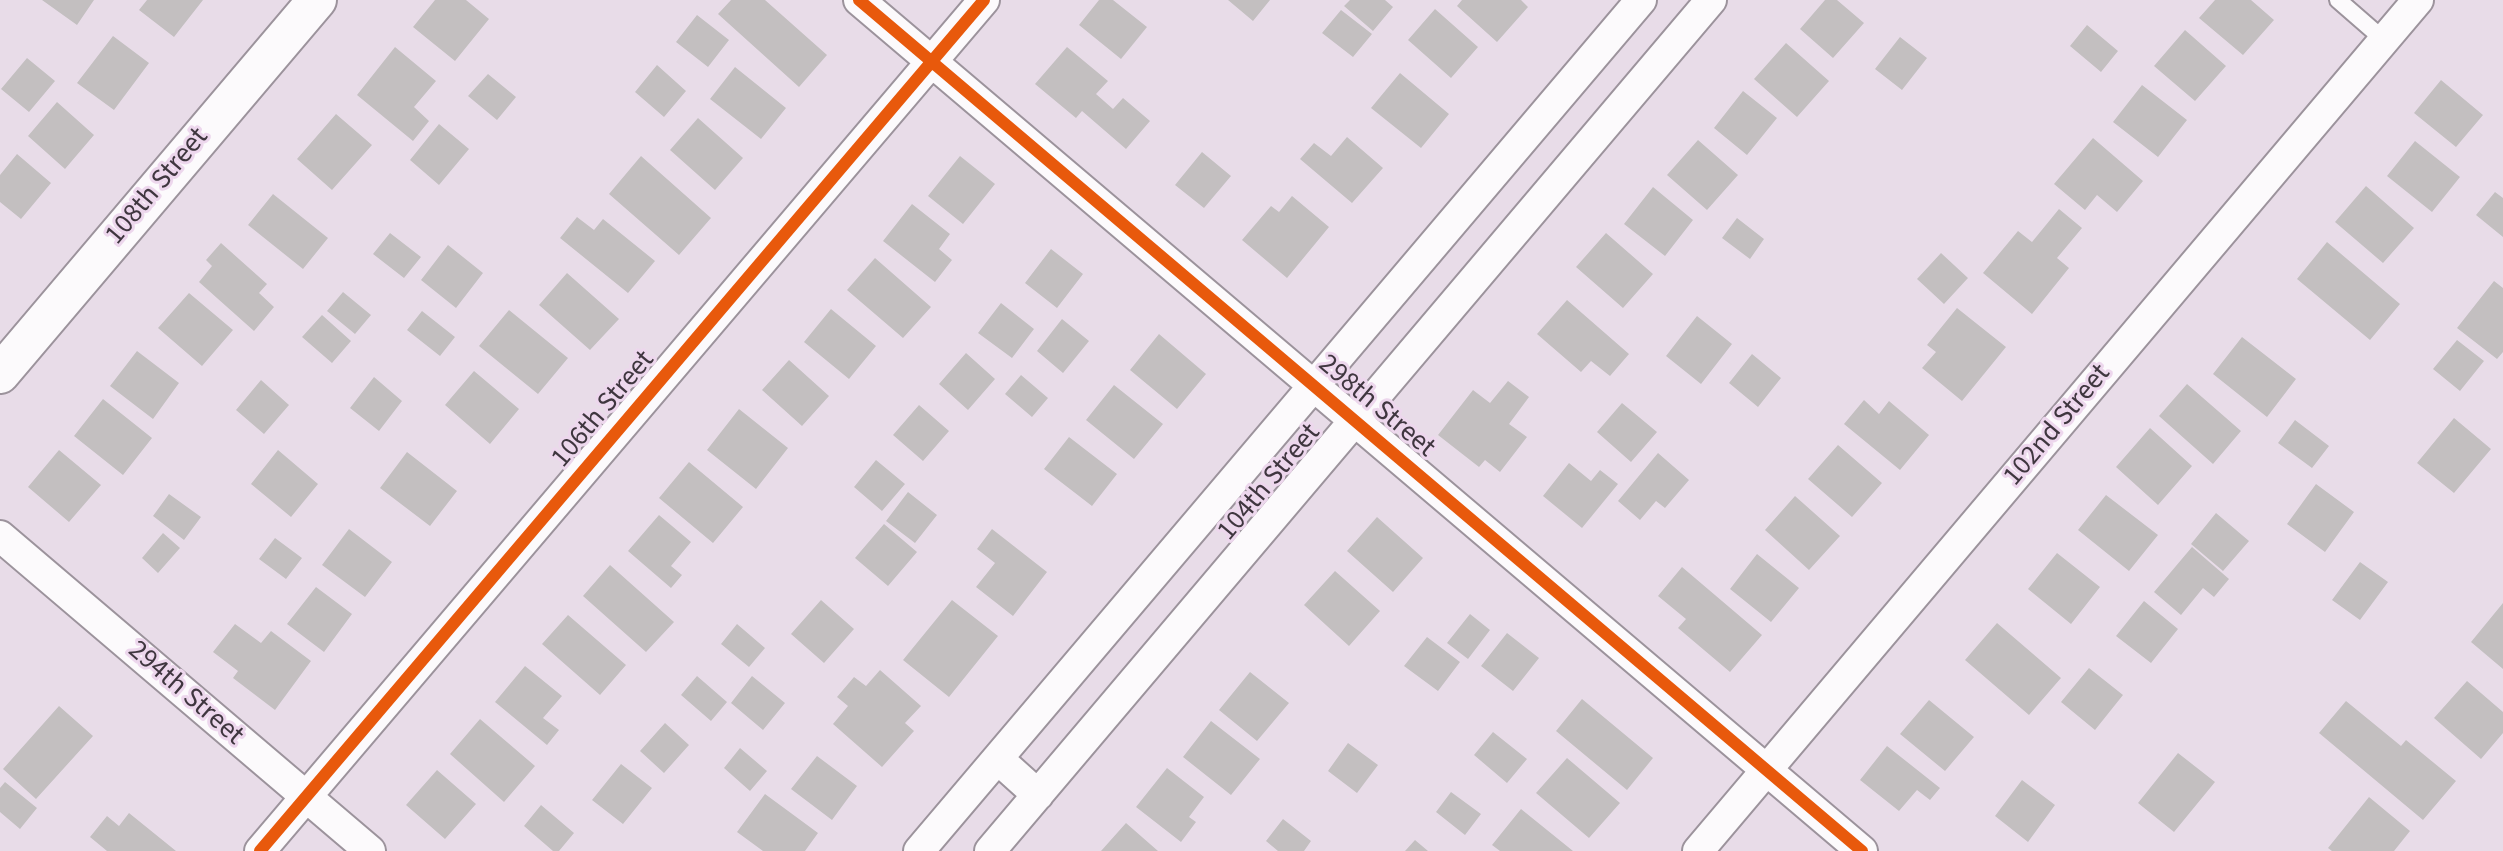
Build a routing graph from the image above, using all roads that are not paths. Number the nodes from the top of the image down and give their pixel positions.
1 (317, 0) edge
2 (859, 0) edge
3 (984, 0) edge
4 (1641, 0) edge
5 (1711, 0) edge
6 (2338, 0) edge
7 (2418, 0) edge
8 (2384, 40) junction
9 (932, 62) junction
10 (0, 374) edge
11 (1314, 386) junction
12 (1355, 421) junction
13 (0, 536) edge
14 (998, 759) junction
15 (1767, 771) junction
16 (1038, 795) junction
17 (306, 797) junction
18 (260, 851) edge
19 (370, 851) edge
20 (919, 851) edge
21 (990, 851) edge
22 (1698, 851) edge
23 (1862, 851) edge

1 - 10 street, 108th Street
2 - 9 street, 298th Street
3 - 9 street, 106th Street
4 - 11 street, 104th Street
5 - 12 street, 104th Street
6 - 8 lane
7 - 8 street, 102nd Street
8 - 15 street, 102nd Street
9 - 11 street, 298th Street
9 - 17 street, 106th Street
11 - 12 street, 298th Street
11 - 14 street, 104th Street
12 - 15 street, 298th Street
12 - 16 street, 104th Street
13 - 17 street, 294th Street
14 - 16 street
14 - 20 street, 104th Street
15 - 22 street, 102nd Street
15 - 23 street, 298th Street
16 - 21 street, 104th Street
17 - 18 street, 106th Street
17 - 19 street, 294th Street

